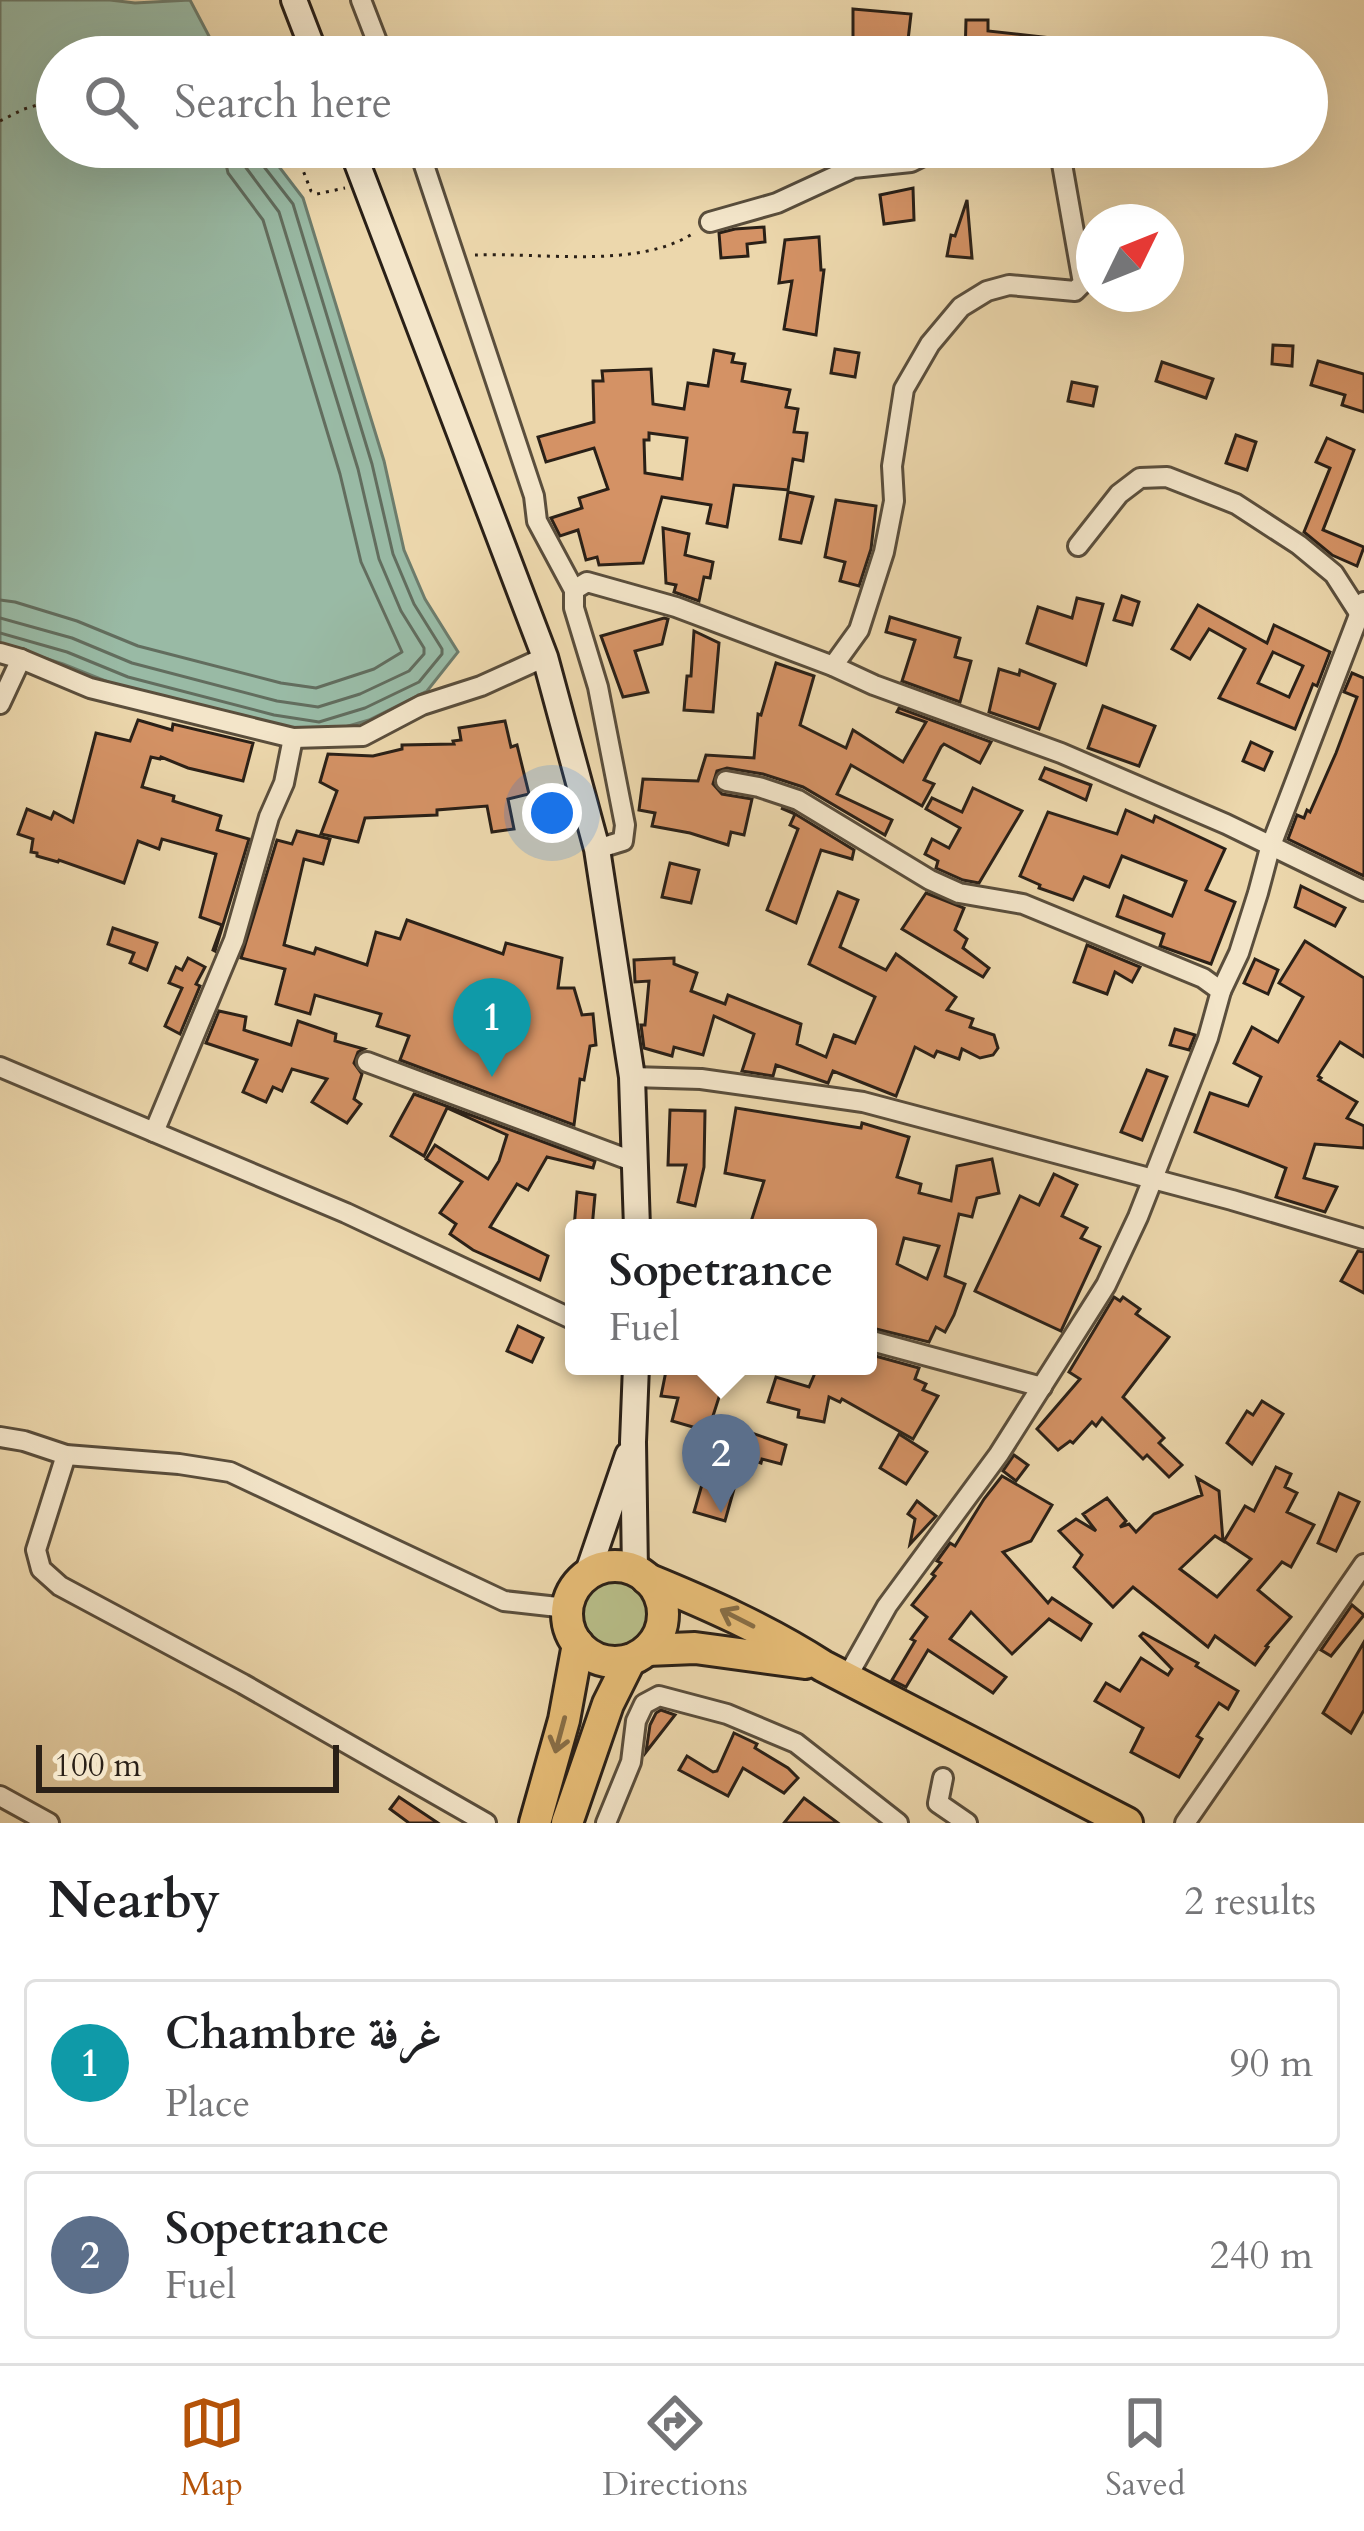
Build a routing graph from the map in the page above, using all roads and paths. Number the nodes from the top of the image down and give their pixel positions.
1 (294, 0) edge
2 (361, 0) edge
3 (308, 36) edge
4 (375, 36) edge
5 (36, 105) edge
6 (0, 121) edge
7 (302, 168) edge
8 (359, 168) edge
9 (425, 168) edge
10 (853, 168) edge
11 (1063, 168) edge
12 (365, 184) junction
13 (710, 222) joint
14 (456, 256) junction
15 (1078, 546) dead end
16 (574, 590) junction
17 (1362, 608) edge
18 (0, 653) edge
19 (545, 657) junction
20 (21, 658) junction
21 (833, 666) junction
22 (0, 704) edge
23 (293, 738) junction
24 (726, 781) dead end
25 (1270, 848) junction
26 (597, 849) junction
27 (1364, 891) edge
28 (1221, 991) junction
29 (367, 1062) dead end
30 (0, 1067) edge
31 (632, 1077) junction
32 (154, 1132) junction
33 (634, 1162) junction
34 (1153, 1179) junction
35 (637, 1219) edge
36 (1364, 1239) edge
37 (565, 1316) edge
38 (877, 1342) edge
39 (636, 1375) edge
40 (1042, 1387) junction
41 (0, 1437) edge
42 (633, 1442) junction
43 (66, 1455) junction
44 (1364, 1564) edge
45 (587, 1575) junction
46 (641, 1575) junction
47 (567, 1608) junction
48 (578, 1645) junction
49 (638, 1655) junction
50 (835, 1672) junction
51 (943, 1778) dead end
52 (0, 1796) edge
53 (49, 1823) edge
54 (486, 1823) edge
55 (535, 1823) edge
56 (567, 1823) edge
57 (606, 1823) edge
58 (898, 1823) edge
59 (967, 1823) edge
60 (1127, 1823) edge
61 (1185, 1823) edge

1 - 3 main road
2 - 4 street
5 - 6 path
7 - 12 path
8 - 12 main road
9 - 14 street
10 - 13 street
11 - 21 street
12 - 19 main road
13 - 14 path
14 - 16 street
15 - 17 street
16 - 21 street
16 - 26 street
17 - 25 street
18 - 20 street
19 - 23 street
19 - 26 main road
20 - 22 street
20 - 23 street
21 - 25 street
23 - 32 street
24 - 28 street
25 - 27 street
25 - 28 street
26 - 31 main road
28 - 34 street
29 - 33 street
30 - 32 street
31 - 33 main road
31 - 34 street
32 - 37 street
33 - 35 main road
34 - 36 street
34 - 40 street
38 - 40 street
39 - 42 main road
40 - 50 street
41 - 43 street
42 - 45 main road
42 - 46 main road
43 - 47 street
43 - 54 street
44 - 61 street
45 - 46 highway
45 - 47 highway
46 - 49 highway
50 -> 46 highway
47 - 48 highway
48 - 49 highway
48 -> 55 highway
49 - 50 highway
49 - 56 highway
50 - 60 highway
51 - 59 street
52 - 53 street
57 - 58 street

